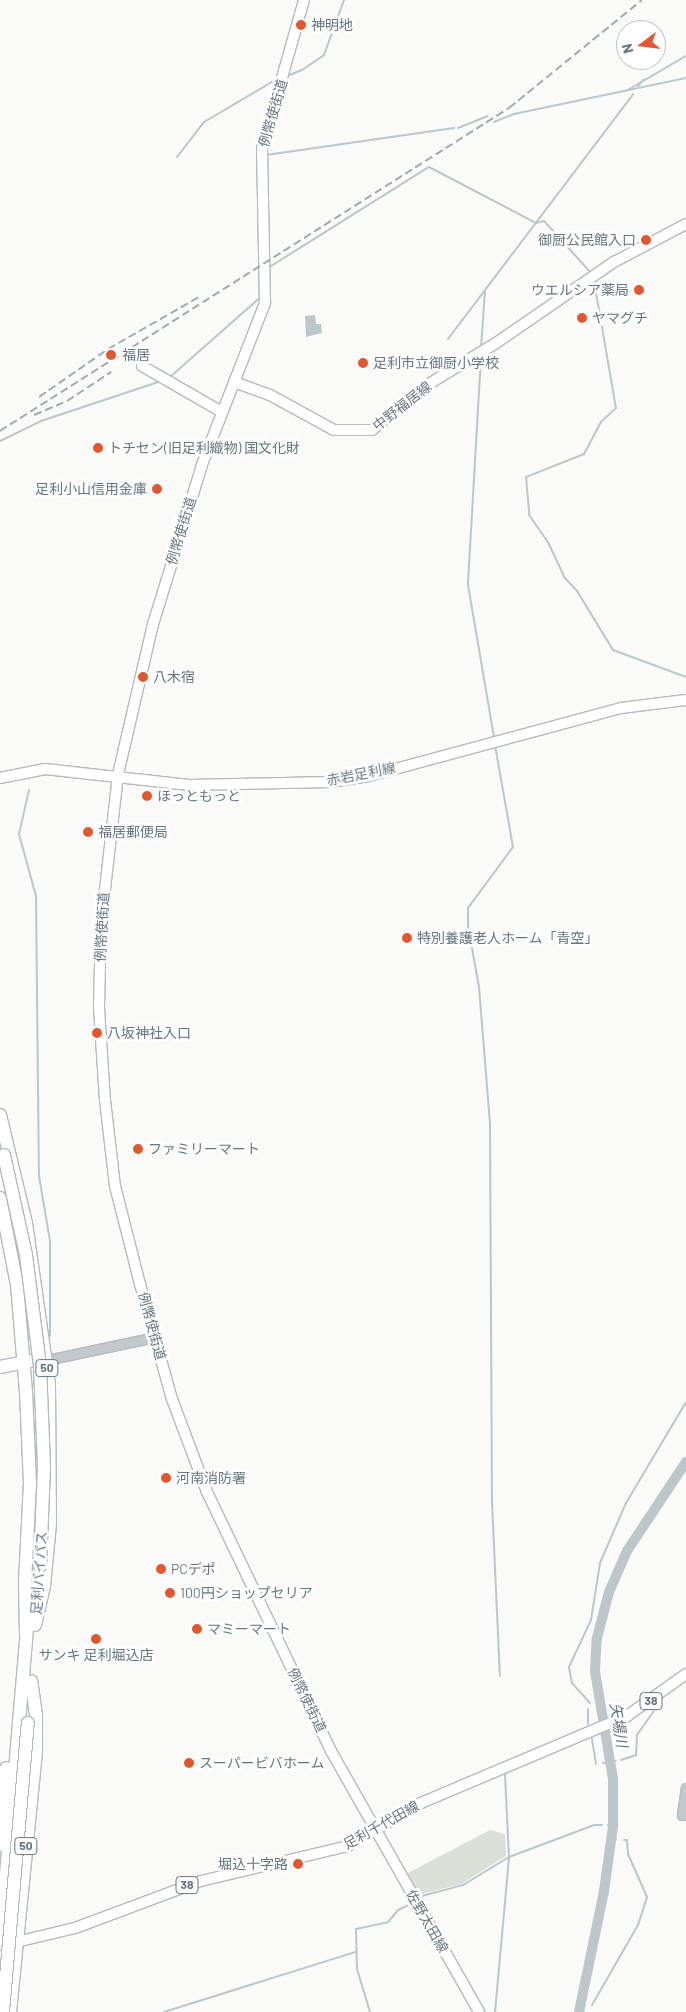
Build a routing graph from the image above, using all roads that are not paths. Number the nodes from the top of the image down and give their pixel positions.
1 (304, 0) edge
2 (686, 224) edge
3 (142, 366) dead end
4 (234, 382) junction
5 (222, 412) junction
6 (686, 700) edge
7 (118, 775) junction
8 (0, 778) edge
9 (0, 1115) edge
10 (0, 1136) edge
11 (0, 1171) edge
12 (0, 1198) edge
13 (155, 1337) junction
14 (47, 1360) junction
15 (24, 1362) junction
16 (0, 1367) edge
17 (36, 1565) junction
18 (31, 1630) junction
19 (686, 1674) edge
20 (31, 1681) junction
21 (21, 1698) junction
22 (23, 1723) junction
23 (686, 1788) edge
24 (682, 1815) dead end
25 (375, 1831) junction
26 (0, 1845) edge
27 (16, 1942) junction
28 (0, 1945) edge
29 (3, 2012) edge
30 (10, 2012) edge
31 (479, 2012) edge

1 - 4 main road, 例幣使街道
2 - 4 main road, 中野福居線
3 - 5 main road
4 - 5 main road, 例幣使街道
5 - 7 main road, 例幣使街道
6 - 7 main road, 赤岩足利線
7 - 8 main road, 赤岩足利線
7 - 13 main road, 例幣使街道
9 - 14 highway, 50
10 - 17 highway, 足利バイパス / 50, bridge
11 - 17 highway, 足利バイパス / 50
12 - 15 highway, 50
13 - 14 street
13 - 25 main road, 例幣使街道
14 - 15 highway
14 - 18 highway, 50
15 - 16 highway
15 - 18 highway, 50
17 - 18 highway, 足利バイパス / 50
18 - 20 highway, 足利バイパス / 50
18 - 21 highway, 足利バイパス / 50
19 - 25 main road, 足利千代田線 / 38
20 - 22 highway, 足利バイパス / 50
20 - 27 highway, 50
21 - 22 highway, 足利バイパス / 50
21 - 26 highway, 50
22 - 28 highway, 足利バイパス / 50
22 - 29 highway, 足利バイパス / 50, bridge
23 - 24 street
25 - 27 main road, 足利千代田線 / 38
25 - 31 main road, 佐野太田線
27 - 28 main road, 足利千代田線 / 38
27 - 30 highway, 50

